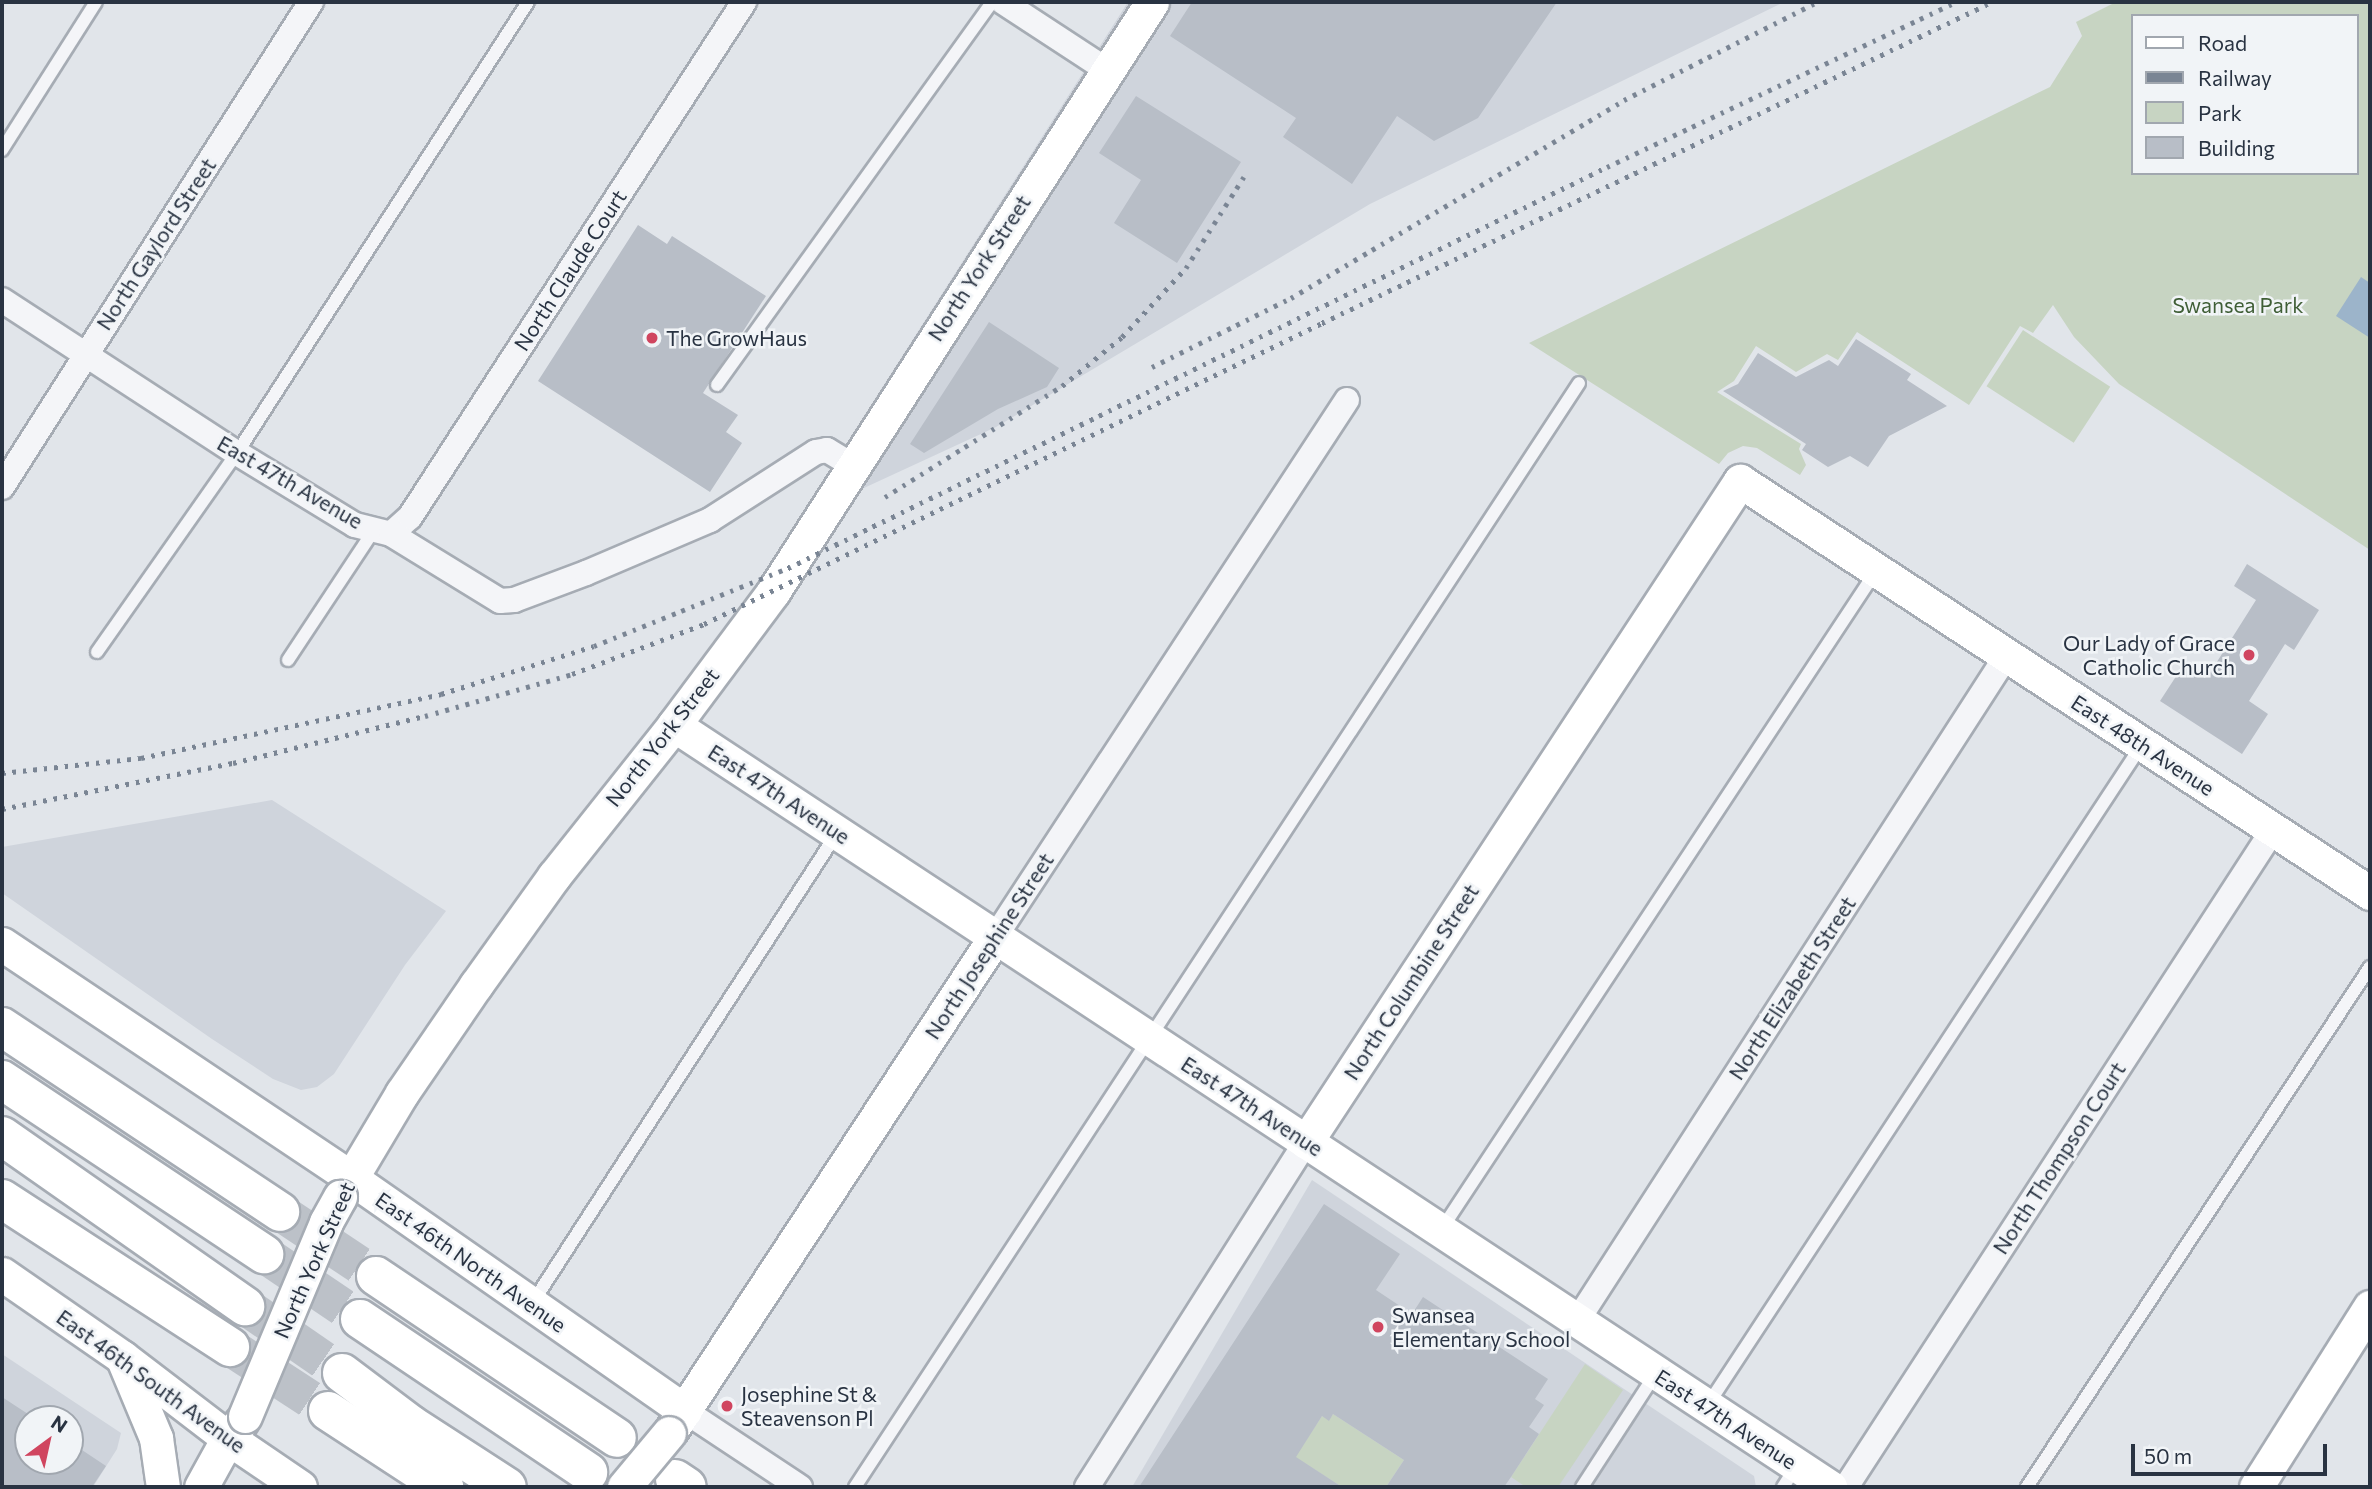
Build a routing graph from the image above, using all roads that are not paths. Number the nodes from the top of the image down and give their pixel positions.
1 (96, 2) edge
2 (311, 2) edge
3 (528, 2) edge
4 (744, 2) edge
5 (992, 2) edge
6 (1003, 2) edge
7 (1152, 2) edge
8 (1107, 70) junction
9 (2, 150) edge
10 (2, 300) edge
11 (86, 354) junction
12 (1579, 383) dead end
13 (718, 385) dead end
14 (1347, 400) dead end
15 (237, 453) junction
16 (852, 466) junction
17 (1740, 481) joint
18 (2, 486) edge
19 (382, 532) junction
20 (1877, 570) junction
21 (97, 652) dead end
22 (2007, 655) junction
23 (288, 660) dead end
24 (674, 725) junction
25 (2142, 744) junction
26 (2273, 830) junction
27 (837, 833) junction
28 (2370, 893) edge
29 (995, 937) junction
30 (2, 944) edge
31 (2370, 967) edge
32 (2, 1027) edge
33 (1147, 1037) junction
34 (2, 1080) edge
35 (2, 1136) edge
36 (1306, 1142) junction
37 (345, 1188) junction
38 (2, 1199) edge
39 (281, 1212) tunnel mouth
40 (1441, 1231) junction
41 (264, 1254) tunnel mouth
42 (2, 1274) edge
43 (376, 1276) tunnel mouth
44 (532, 1305) junction
45 (245, 1306) tunnel mouth
46 (2370, 1307) edge
47 (360, 1319) tunnel mouth
48 (1577, 1321) junction
49 (230, 1347) tunnel mouth
50 (122, 1357) junction
51 (342, 1373) tunnel mouth
52 (1657, 1373) junction
53 (1707, 1406) junction
54 (328, 1411) tunnel mouth
55 (677, 1422) junction
56 (236, 1427) junction
57 (617, 1438) dead end
58 (588, 1472) dead end
59 (1790, 1477) edge
60 (163, 1487) edge
61 (201, 1487) edge
62 (300, 1487) edge
63 (444, 1487) edge
64 (507, 1487) edge
65 (624, 1487) edge
66 (800, 1487) edge
67 (855, 1487) edge
68 (1087, 1487) edge
69 (1582, 1487) edge
70 (1830, 1487) edge
71 (1846, 1487) edge
72 (2027, 1487) edge
73 (2256, 1487) edge

1 - 9 lane
2 - 11 street, North Gaylord Street
3 - 15 lane
4 - 19 street, North Claude Court
5 - 13 lane
6 - 8 street
7 - 8 street, North York Street
8 - 16 street, North York Street
10 - 11 street, East 47th Avenue
11 - 15 street, East 47th Avenue
11 - 18 street, North Gaylord Street
12 - 33 lane
14 - 29 street, North Josephine Street
15 - 19 street, East 47th Avenue
15 - 21 lane
16 - 19 street, East 47th Avenue
16 - 24 street, North York Street
17 - 20 street, East 48th Avenue
17 - 36 street, North Columbine Street
19 - 23 lane
20 - 22 street, East 48th Avenue
20 - 40 lane
22 - 25 street, East 48th Avenue
22 - 48 street, North Elizabeth Street
24 - 27 street, East 47th Avenue
24 - 37 street, North York Street
25 - 26 street, East 48th Avenue
25 - 53 lane
26 - 28 street, East 48th Avenue
26 - 71 street, North Thompson Court
27 - 29 street, East 47th Avenue
27 - 44 lane
29 - 33 street, East 47th Avenue
29 - 55 street, North Josephine Street
30 - 37 street, East 46th North Avenue
31 - 72 lane
32 - 39 highway
33 - 36 street, East 47th Avenue
33 - 67 lane
34 - 41 highway
35 - 45 highway
36 - 40 street, East 47th Avenue
36 - 68 street, North Columbine Street
37 - 44 street, East 46th North Avenue
37 - 56 street, North York Street, bridge
38 - 49 highway
40 - 48 street, East 47th Avenue
42 - 50 street, East 46th South Avenue
43 - 57 highway
44 - 55 street, East 46th North Avenue
46 - 73 street
47 - 58 highway
48 - 52 street, East 47th Avenue
50 - 56 street, East 46th South Avenue
50 - 60 street
51 - 64 highway
52 - 53 street, East 47th Avenue
52 - 69 lane
53 - 59 street, East 47th Avenue
54 - 63 highway
55 - 65 street, North Josephine Street, bridge
55 - 66 street, East 46th North Avenue
56 - 61 street, North York Street
56 - 62 street, East 46th South Avenue
59 - 70 street, East 47th Avenue

